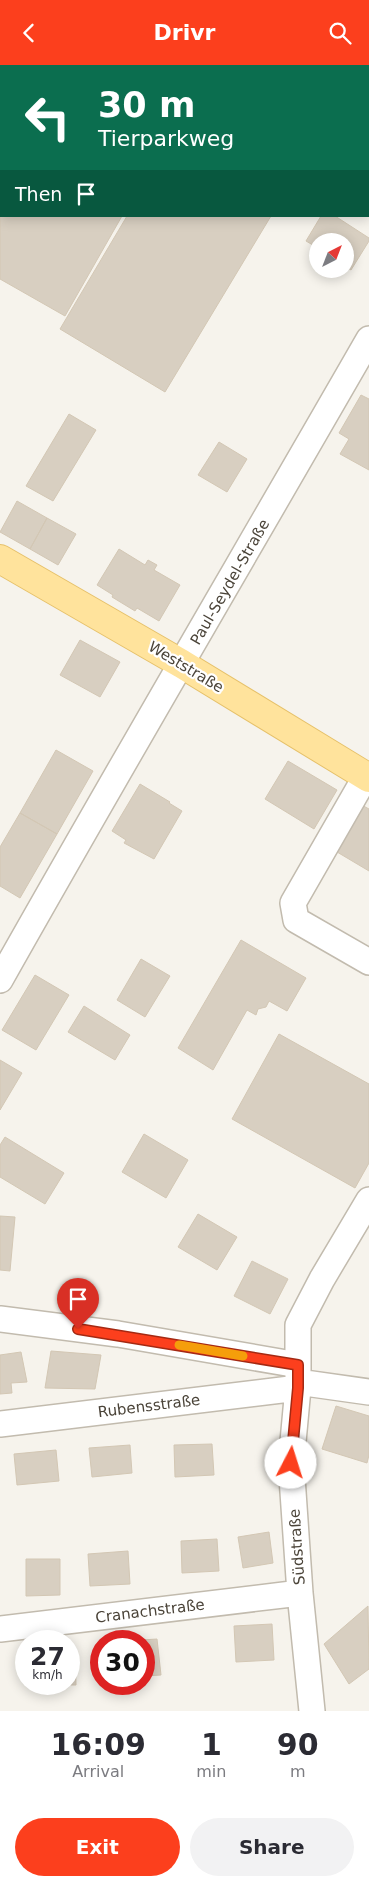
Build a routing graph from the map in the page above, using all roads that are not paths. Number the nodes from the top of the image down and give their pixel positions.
1 (369, 339) edge
2 (0, 559) edge
3 (182, 664) junction
4 (367, 777) edge
5 (369, 962) edge
6 (0, 980) edge
7 (369, 1200) edge
8 (0, 1319) edge
9 (298, 1379) junction
10 (369, 1392) edge
11 (0, 1424) edge
12 (300, 1593) junction
13 (0, 1629) edge
14 (312, 1711) edge

1 - 3 street, Paul-Seydel-Straße
2 - 3 main road, Weststraße
3 - 4 main road, Weststraße
3 - 6 street, Paul-Seydel-Straße
4 - 5 street
7 - 9 street, Südstraße
8 - 9 street
9 - 10 street
9 - 11 street, Rubensstraße
9 - 12 street, Südstraße
12 - 13 street, Cranachstraße
12 - 14 street, Südstraße

